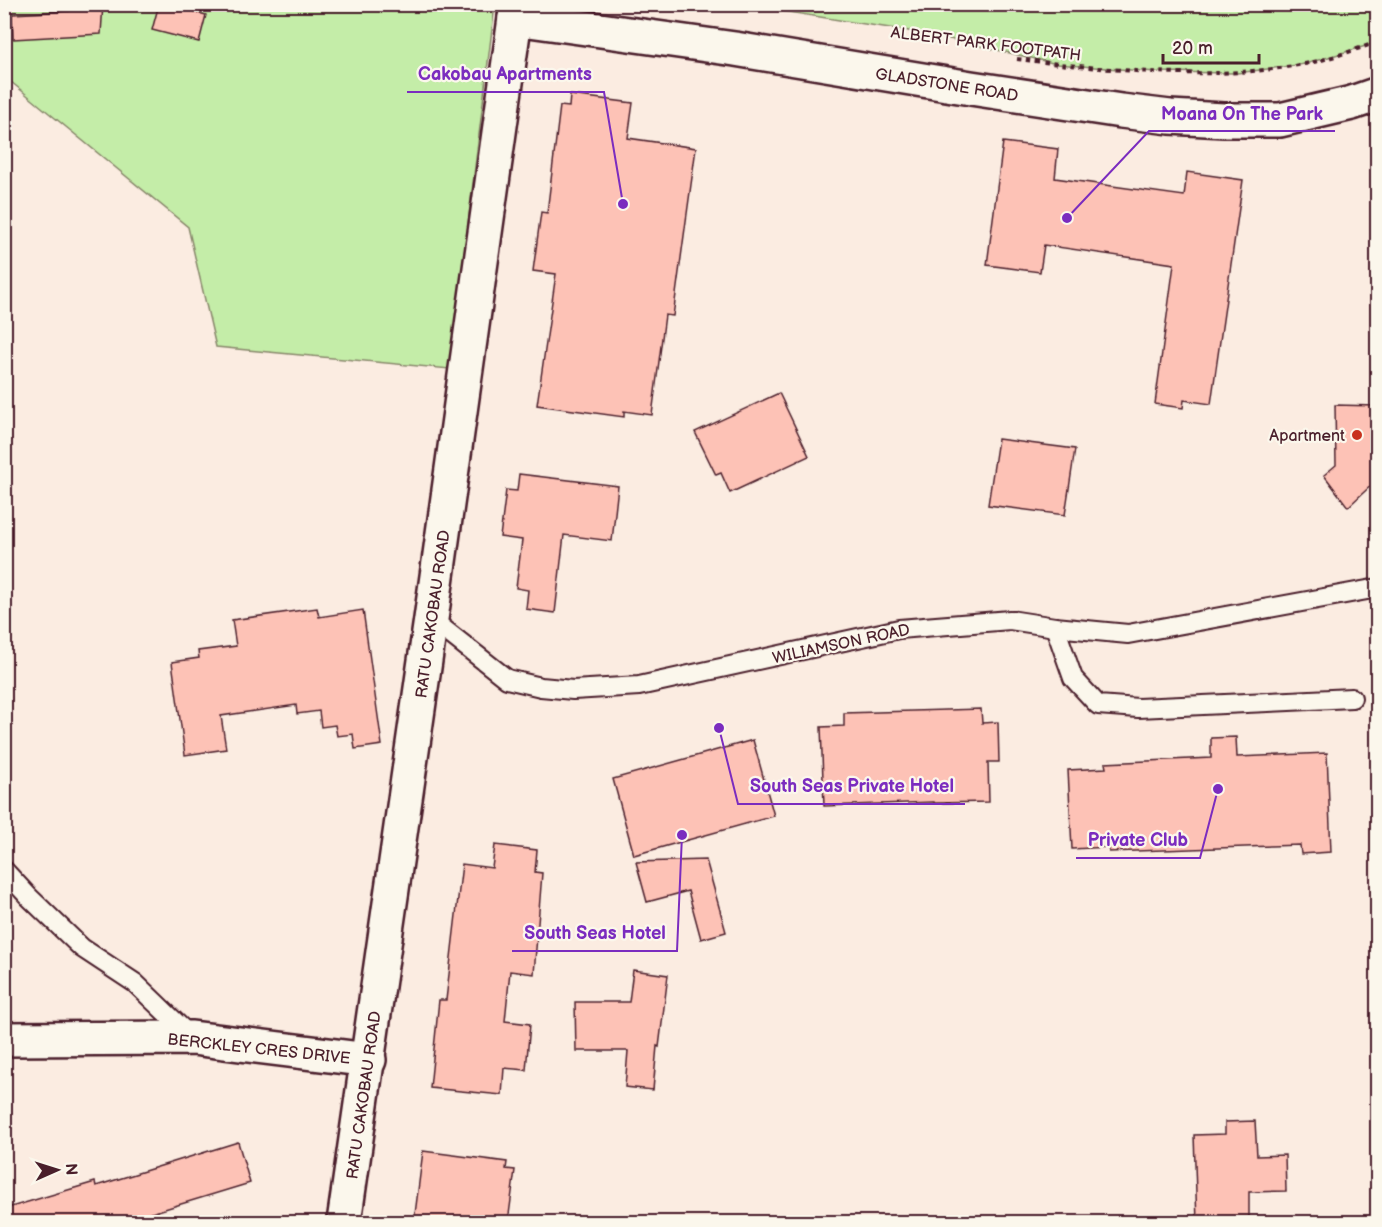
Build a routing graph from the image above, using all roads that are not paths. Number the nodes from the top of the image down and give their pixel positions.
1 (516, 11) edge
2 (1377, 94) edge
3 (1377, 588) edge
4 (432, 619) junction
5 (1055, 627) junction
6 (1352, 698) dead end
7 (4, 870) edge
8 (192, 1038) junction
9 (5, 1041) edge
10 (369, 1060) junction
11 (344, 1222) edge

1 - 2 street, GLADSTONE ROAD
1 - 4 street, RATU CAKOBAU ROAD
3 - 5 lane, WILIAMSON ROAD
4 - 5 lane, WILIAMSON ROAD
4 - 10 street, RATU CAKOBAU ROAD
5 - 6 lane
7 - 8 lane
8 - 9 street, BERCKLEY CRES DRIVE
8 - 10 street, BERCKLEY CRES DRIVE
10 - 11 street, RATU CAKOBAU ROAD

